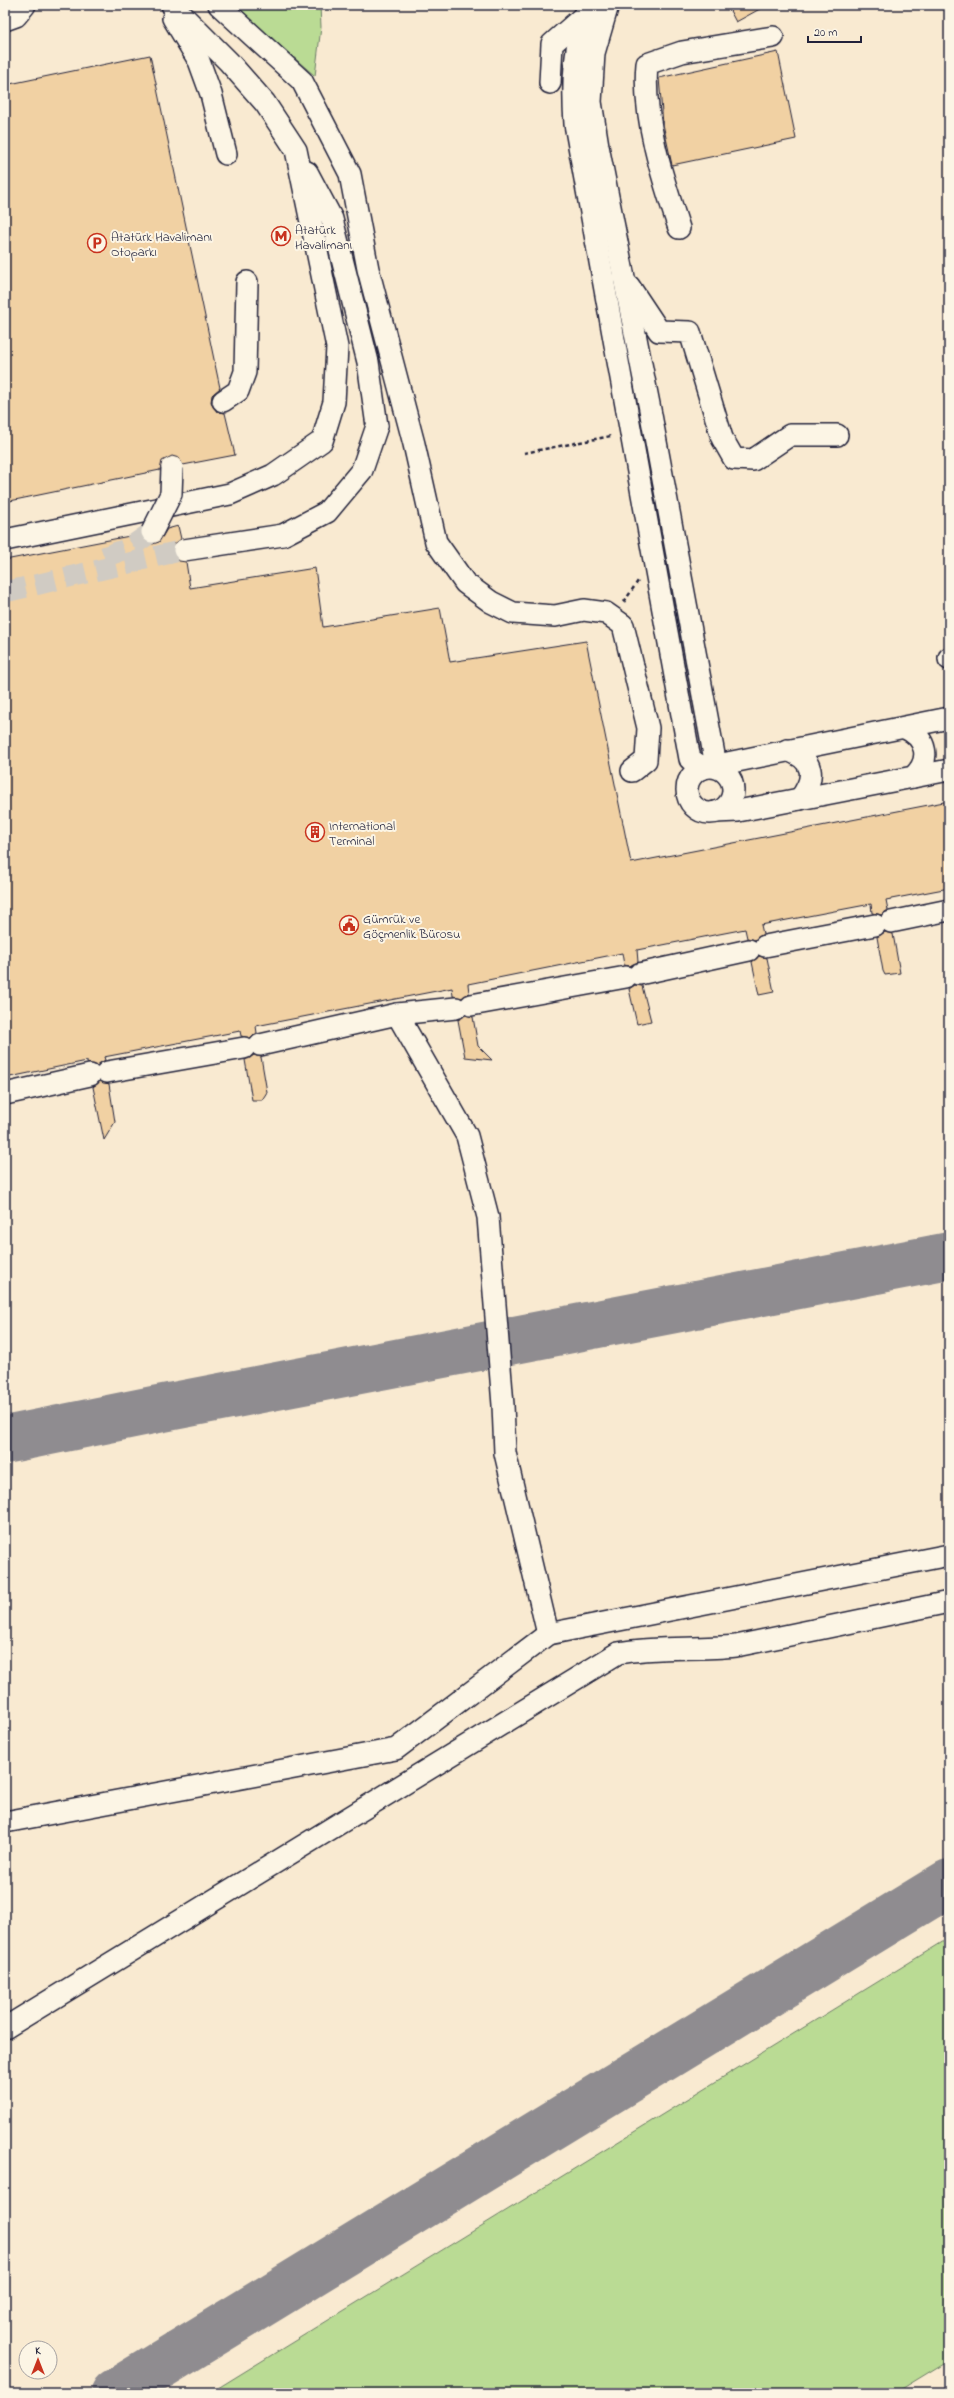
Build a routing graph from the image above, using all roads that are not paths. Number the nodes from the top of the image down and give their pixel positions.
1 (25, 5) edge
2 (165, 5) edge
3 (172, 5) edge
4 (220, 5) edge
5 (608, 5) edge
6 (586, 10) edge
7 (5, 20) edge
8 (773, 37) dead end
9 (550, 83) dead end
10 (296, 150) junction
11 (226, 154) dead end
12 (679, 228) dead end
13 (614, 280) junction
14 (247, 282) dead end
15 (223, 401) dead end
16 (837, 435) dead end
17 (172, 468) dead end
18 (152, 532) tunnel mouth
19 (5, 540) edge
20 (184, 550) tunnel mouth
21 (949, 718) edge
22 (905, 728) junction
23 (787, 750) junction
24 (704, 768) junction
25 (949, 770) edge
26 (632, 771) dead end
27 (913, 778) junction
28 (800, 799) junction
29 (715, 812) junction
30 (949, 910) edge
31 (397, 1014) junction
32 (5, 1094) edge
33 (949, 1555) edge
34 (949, 1602) edge
35 (548, 1634) junction
36 (5, 1822) edge
37 (5, 2028) edge

1 - 7 lane
2 - 11 lane
3 - 10 lane
4 - 26 lane
5 - 13 lane
6 - 9 lane
6 - 13 lane
8 - 12 lane
10 - 19 lane
10 - 20 lane, bridge
13 - 16 lane
13 - 24 lane
14 - 15 lane
17 - 18 lane, bridge
21 - 22 lane
22 - 23 lane
22 - 27 lane
23 - 24 lane
23 - 28 lane
24 - 29 lane
24 - 29 lane
25 - 27 lane
27 - 28 lane
28 - 29 lane
30 - 31 lane
31 - 32 lane
31 - 35 lane
33 - 35 lane
34 - 37 lane
35 - 36 lane

